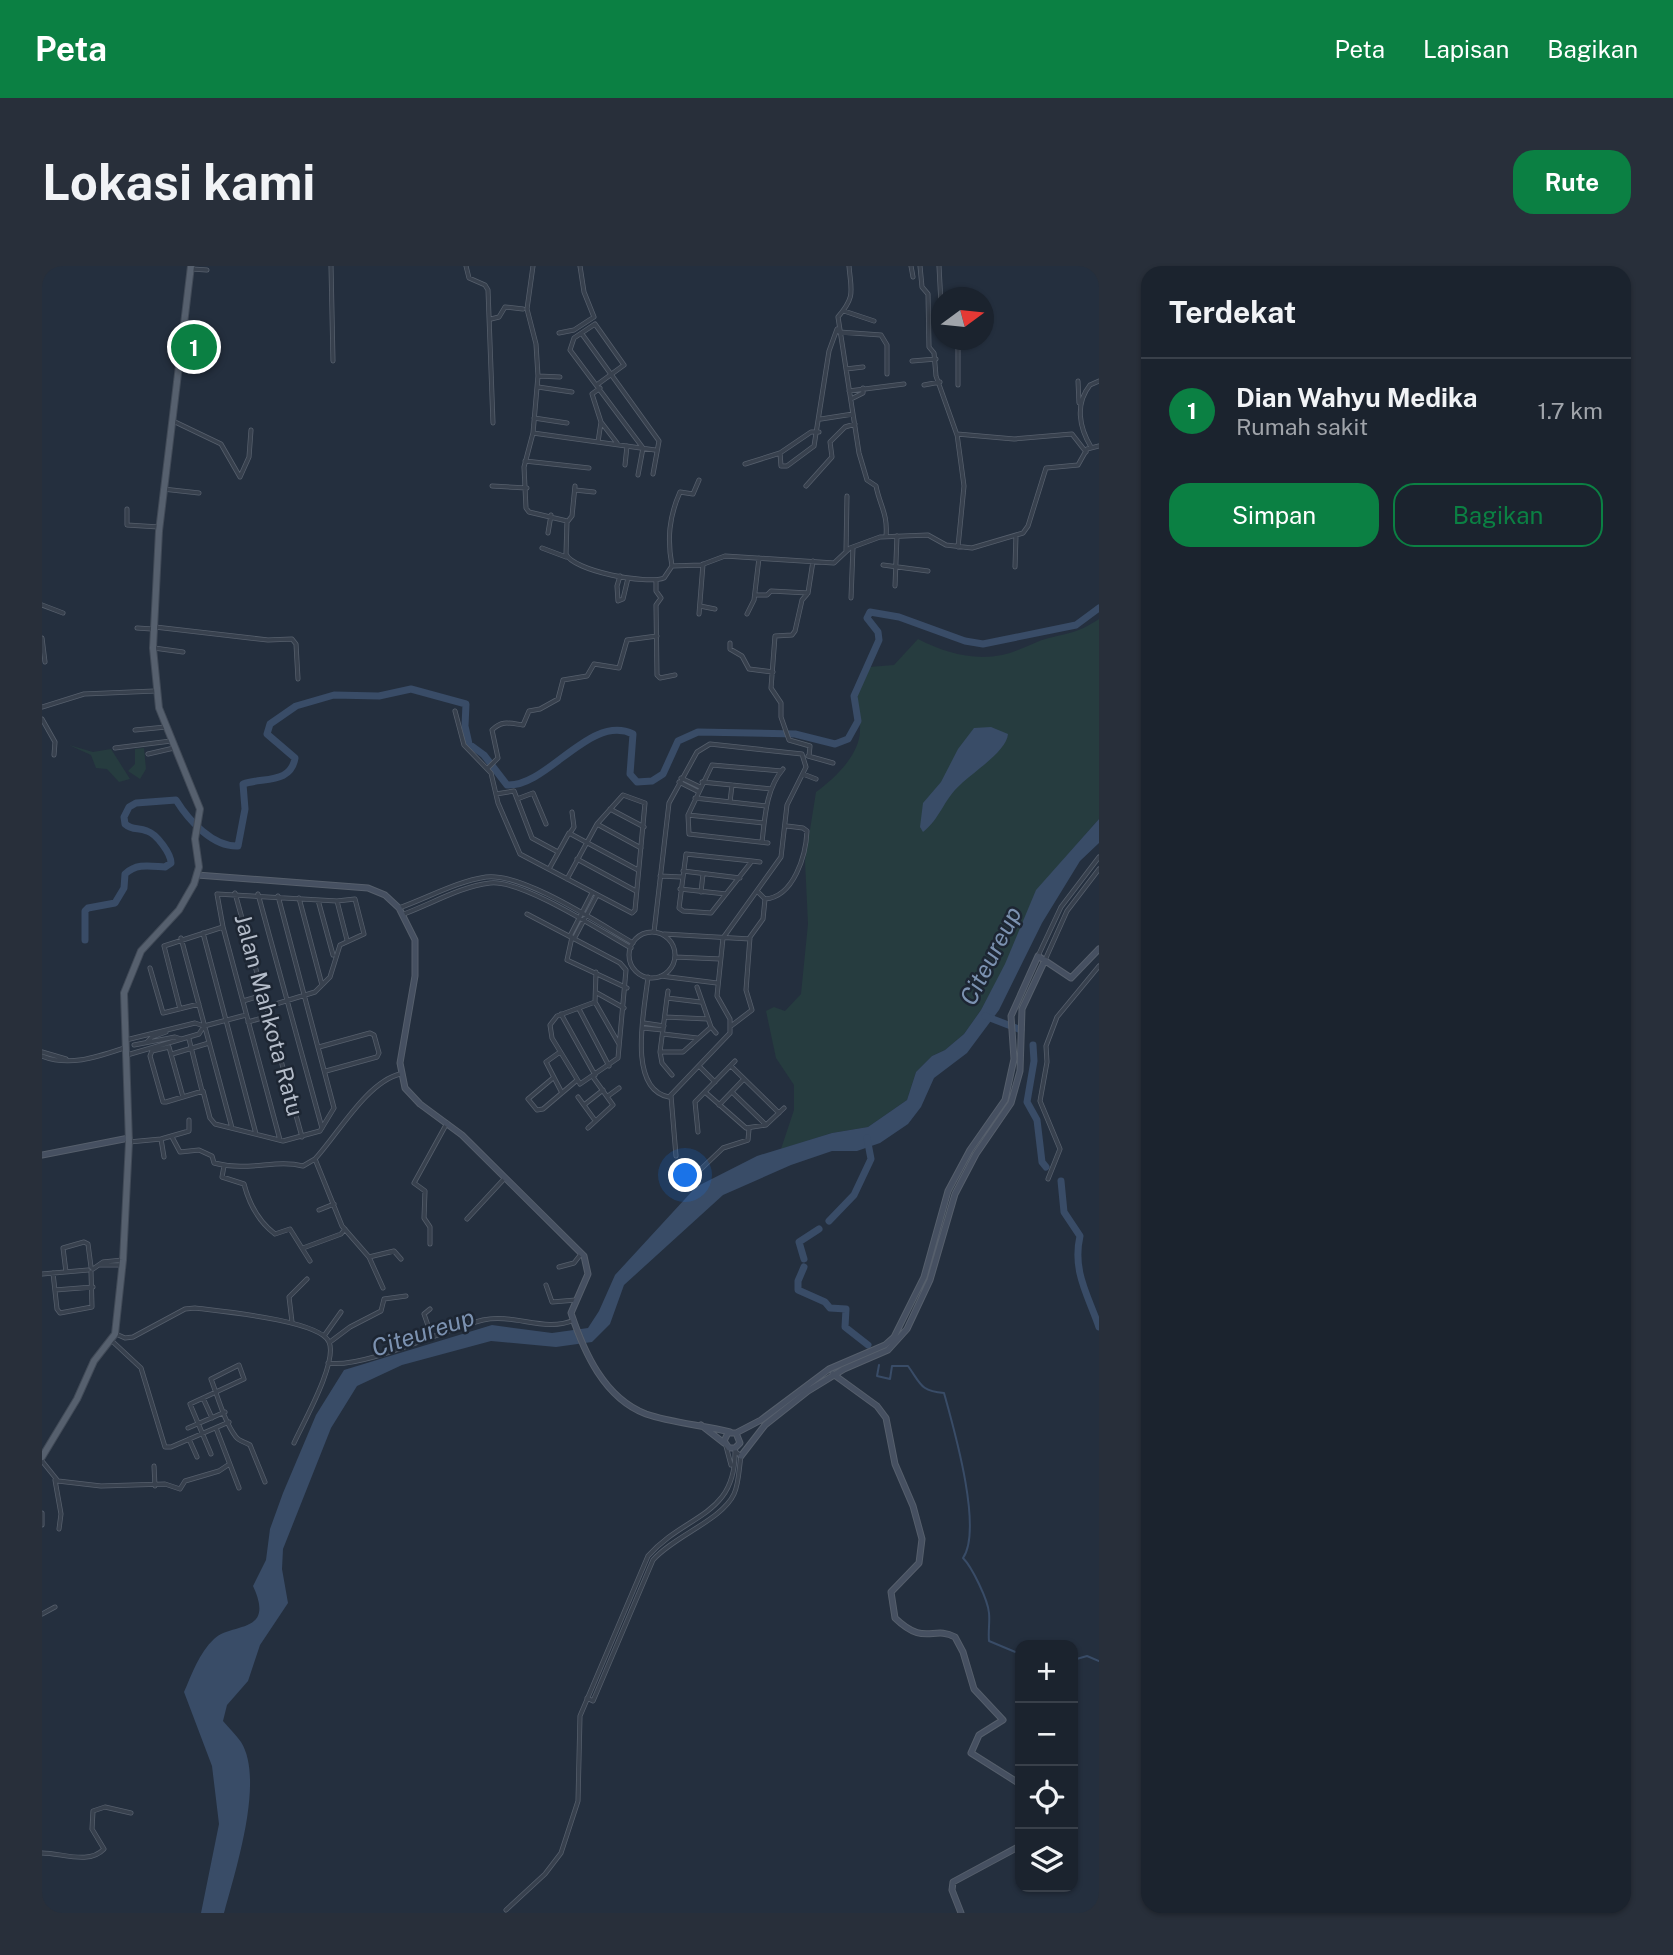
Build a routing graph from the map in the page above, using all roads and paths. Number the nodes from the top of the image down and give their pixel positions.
1 (331, 266) edge
2 (466, 266) edge
3 (533, 266) edge
4 (580, 266) edge
5 (849, 266) edge
6 (911, 266) edge
7 (920, 266) edge
8 (939, 266) edge
9 (190, 268) edge
10 (207, 270) dead end
11 (913, 277) dead end
12 (940, 287) edge
13 (525, 309) junction
14 (844, 311) junction
15 (490, 319) junction
16 (874, 321) dead end
17 (839, 330) junction
18 (559, 333) dead end
19 (582, 334) junction
20 (958, 350) edge
21 (936, 359) junction
22 (333, 361) dead end
23 (912, 361) dead end
24 (863, 367) dead end
25 (846, 369) junction
26 (611, 374) junction
27 (887, 374) dead end
28 (538, 376) junction
29 (560, 377) dead end
30 (1078, 381) dead end
31 (1099, 381) edge
32 (940, 382) junction
33 (904, 384) dead end
34 (924, 385) dead end
35 (599, 386) junction
36 (958, 386) dead end
37 (538, 387) junction
38 (863, 387) junction
39 (849, 391) junction
40 (572, 392) dead end
41 (850, 399) junction
42 (1080, 404) junction
43 (853, 414) junction
44 (534, 418) junction
45 (821, 419) junction
46 (173, 421) junction
47 (601, 422) junction
48 (493, 423) dead end
49 (568, 423) dead end
50 (855, 424) junction
51 (251, 430) dead end
52 (819, 432) junction
53 (533, 433) junction
54 (957, 435) junction
55 (598, 442) junction
56 (618, 445) junction
57 (627, 446) junction
58 (1099, 446) edge
59 (1091, 447) junction
60 (643, 448) junction
61 (656, 450) junction
62 (1086, 452) junction
63 (780, 453) junction
64 (525, 461) junction
65 (745, 464) dead end
66 (625, 465) dead end
67 (589, 468) dead end
68 (653, 474) dead end
69 (638, 475) dead end
70 (699, 480) dead end
71 (492, 486) dead end
72 (806, 486) dead end
73 (527, 488) junction
74 (163, 489) junction
75 (594, 492) dead end
76 (199, 494) dead end
77 (847, 496) dead end
78 (127, 509) dead end
79 (551, 516) junction
80 (568, 522) junction
81 (159, 527) junction
82 (548, 533) dead end
83 (1016, 535) junction
84 (886, 536) junction
85 (897, 536) junction
86 (853, 547) junction
87 (542, 548) dead end
88 (958, 548) junction
89 (846, 551) junction
90 (566, 556) junction
91 (759, 558) junction
92 (813, 561) junction
93 (703, 564) junction
94 (883, 565) dead end
95 (672, 566) junction
96 (1015, 567) dead end
97 (897, 568) junction
98 (928, 571) dead end
99 (620, 576) junction
100 (628, 578) junction
101 (656, 580) junction
102 (895, 586) dead end
103 (808, 593) junction
104 (755, 595) junction
105 (851, 598) dead end
106 (42, 605) edge
107 (700, 606) junction
108 (715, 609) dead end
109 (63, 613) dead end
110 (699, 614) dead end
111 (747, 614) dead end
112 (137, 628) dead end
113 (153, 628) junction
114 (657, 636) junction
115 (42, 638) edge
116 (730, 643) dead end
117 (153, 648) junction
118 (183, 652) dead end
119 (44, 662) dead end
120 (773, 672) junction
121 (675, 675) dead end
122 (298, 679) dead end
123 (155, 691) junction
124 (42, 707) edge
125 (455, 711) dead end
126 (42, 719) edge
127 (166, 727) junction
128 (135, 730) dead end
129 (172, 745) junction
130 (115, 748) dead end
131 (148, 754) dead end
132 (802, 754) junction
133 (54, 755) dead end
134 (809, 756) junction
135 (833, 763) dead end
136 (489, 768) junction
137 (803, 774) junction
138 (816, 779) dead end
139 (680, 780) junction
140 (702, 782) junction
141 (732, 785) junction
142 (699, 789) junction
143 (771, 789) junction
144 (496, 794) junction
145 (695, 798) junction
146 (517, 799) junction
147 (730, 802) junction
148 (766, 806) junction
149 (610, 809) junction
150 (572, 812) dead end
151 (688, 815) junction
152 (764, 823) junction
153 (546, 824) dead end
154 (597, 824) junction
155 (787, 826) junction
156 (644, 827) junction
157 (570, 833) junction
158 (586, 841) junction
159 (762, 842) junction
160 (768, 843) dead end
161 (641, 848) junction
162 (558, 852) junction
163 (1099, 858) edge
164 (577, 859) junction
165 (752, 861) junction
166 (760, 862) dead end
167 (549, 869) junction
168 (1099, 869) edge
169 (638, 870) junction
170 (682, 874) junction
171 (703, 874) junction
172 (197, 875) junction
173 (660, 876) junction
174 (740, 878) junction
175 (567, 879) junction
176 (680, 889) junction
177 (636, 891) junction
178 (701, 891) junction
179 (757, 891) junction
180 (235, 892) junction
181 (258, 894) junction
182 (594, 894) junction
183 (726, 894) junction
184 (278, 896) junction
185 (299, 898) junction
186 (765, 899) junction
187 (318, 900) junction
188 (337, 901) junction
189 (402, 911) junction
190 (527, 914) dead end
191 (584, 914) junction
192 (581, 920) junction
193 (223, 927) junction
194 (654, 932) junction
195 (202, 933) junction
196 (662, 934) junction
197 (679, 935) junction
198 (572, 937) junction
199 (723, 938) junction
200 (181, 939) junction
201 (347, 940) junction
202 (750, 940) junction
203 (633, 943) junction
204 (672, 944) junction
205 (631, 948) junction
206 (1099, 949) edge
207 (1038, 956) junction
208 (675, 957) junction
209 (334, 958) junction
210 (720, 959) junction
211 (1045, 960) junction
212 (1099, 966) edge
213 (150, 968) dead end
214 (596, 972) junction
215 (661, 976) junction
216 (648, 977) junction
217 (718, 982) junction
218 (322, 985) junction
219 (698, 987) dead end
220 (627, 988) junction
221 (668, 991) dead end
222 (597, 993) junction
223 (263, 995) junction
224 (305, 996) junction
225 (667, 998) junction
226 (243, 1001) junction
227 (287, 1001) junction
228 (595, 1002) junction
229 (700, 1002) junction
230 (199, 1004) junction
231 (266, 1007) junction
232 (624, 1007) junction
233 (180, 1009) junction
234 (578, 1009) junction
235 (561, 1014) junction
236 (246, 1015) junction
237 (269, 1016) junction
238 (665, 1017) junction
239 (708, 1018) junction
240 (228, 1020) junction
241 (248, 1022) junction
242 (643, 1025) junction
243 (204, 1026) junction
244 (731, 1026) junction
245 (178, 1027) junction
246 (711, 1027) junction
247 (663, 1030) junction
248 (716, 1033) dead end
249 (697, 1038) junction
250 (184, 1039) junction
251 (126, 1040) junction
252 (147, 1042) junction
253 (209, 1043) junction
254 (134, 1045) dead end
255 (620, 1046) junction
256 (319, 1047) junction
257 (191, 1049) junction
258 (125, 1051) junction
259 (560, 1052) junction
260 (660, 1052) junction
261 (42, 1054) edge
262 (172, 1054) junction
263 (735, 1061) dead end
264 (609, 1066) junction
265 (731, 1066) junction
266 (701, 1067) junction
267 (326, 1071) junction
268 (400, 1074) junction
269 (671, 1075) dead end
270 (594, 1076) junction
271 (554, 1078) junction
272 (744, 1079) junction
273 (576, 1080) junction
274 (715, 1082) junction
275 (620, 1088) dead end
276 (603, 1090) junction
277 (203, 1091) junction
278 (705, 1092) junction
279 (732, 1092) junction
280 (562, 1093) junction
281 (608, 1096) junction
282 (671, 1096) junction
283 (183, 1097) junction
284 (578, 1097) dead end
285 (584, 1105) junction
286 (719, 1105) junction
287 (784, 1108) dead end
288 (779, 1113) junction
289 (594, 1119) junction
290 (188, 1120) dead end
291 (447, 1123) junction
292 (766, 1125) junction
293 (129, 1126) junction
294 (232, 1128) junction
295 (322, 1128) junction
296 (588, 1128) dead end
297 (749, 1129) junction
298 (698, 1132) dead end
299 (256, 1134) junction
300 (172, 1137) junction
301 (302, 1138) junction
302 (113, 1139) junction
303 (161, 1139) junction
304 (130, 1140) junction
305 (280, 1140) junction
306 (42, 1155) edge
307 (676, 1156) dead end
308 (164, 1157) dead end
309 (315, 1159) junction
310 (224, 1166) junction
311 (701, 1169) dead end
312 (504, 1178) junction
313 (1048, 1179) dead end
314 (334, 1204) junction
315 (320, 1210) dead end
316 (467, 1219) dead end
317 (345, 1229) junction
318 (430, 1244) dead end
319 (303, 1248) junction
320 (581, 1254) junction
321 (369, 1257) junction
322 (401, 1259) dead end
323 (310, 1261) dead end
324 (123, 1263) junction
325 (559, 1267) dead end
326 (91, 1270) junction
327 (66, 1272) junction
328 (53, 1273) junction
329 (42, 1274) edge
330 (307, 1279) dead end
331 (546, 1285) dead end
332 (93, 1287) junction
333 (383, 1288) dead end
334 (55, 1290) junction
335 (405, 1296) dead end
336 (576, 1300) junction
337 (430, 1309) dead end
338 (341, 1312) dead end
339 (292, 1322) junction
340 (574, 1322) junction
341 (324, 1336) junction
342 (114, 1337) junction
343 (432, 1338) junction
344 (330, 1342) junction
345 (328, 1363) junction
346 (829, 1368) junction
347 (834, 1375) junction
348 (216, 1391) junction
349 (203, 1397) junction
350 (225, 1412) junction
351 (212, 1418) junction
352 (229, 1422) junction
353 (698, 1423) junction
354 (198, 1424) junction
355 (188, 1428) dead end
356 (216, 1428) junction
357 (202, 1433) junction
358 (735, 1434) junction
359 (189, 1439) junction
360 (750, 1442) junction
361 (294, 1443) dead end
362 (725, 1445) junction
363 (738, 1452) junction
364 (211, 1454) dead end
365 (197, 1457) dead end
366 (42, 1459) edge
367 (228, 1465) junction
368 (154, 1466) dead end
369 (732, 1467) junction
370 (55, 1480) junction
371 (265, 1482) dead end
372 (155, 1486) junction
373 (239, 1488) dead end
374 (42, 1514) edge
375 (42, 1525) edge
376 (59, 1529) dead end
377 (55, 1607) dead end
378 (42, 1614) edge
379 (589, 1693) junction
380 (595, 1696) junction
381 (587, 1698) junction
382 (1015, 1781) edge
383 (131, 1813) dead end
384 (1015, 1849) edge
385 (42, 1853) edge
386 (506, 1910) dead end
387 (961, 1913) edge

1 - 22 street
2 - 15 street
3 - 13 street
4 - 18 street
5 - 14 street
6 - 11 street
7 - 21 street
8 - 12 street
9 - 10 street
9 - 46 main road
13 - 15 street
13 - 28 street
14 - 16 street
14 - 17 street
15 - 48 street
17 - 25 street
17 - 27 street
17 - 45 street
19 - 26 street
19 - 26 street
19 - 35 street
20 - 36 street
21 - 23 street
21 - 32 street
24 - 25 street
25 - 39 street
26 - 35 street
26 - 61 street
28 - 29 street
28 - 37 street
30 - 42 street
31 - 42 street
32 - 34 street
32 - 54 street
33 - 38 street
35 - 47 street
35 - 60 street
37 - 40 street
37 - 44 street
38 - 39 street
38 - 41 street
39 - 41 street
41 - 43 street
42 - 59 street
43 - 45 street
43 - 50 street
44 - 49 street
44 - 53 street
45 - 52 street
46 - 51 street
46 - 74 main road
47 - 55 street
47 - 56 street
50 - 72 street
50 - 84 street
52 - 63 street
52 - 63 street
53 - 55 street
53 - 64 street
54 - 62 street
54 - 88 street
55 - 56 street
56 - 57 street
57 - 60 street
57 - 66 street
58 - 59 street
59 - 62 street
60 - 61 street
60 - 69 street
61 - 68 street
62 - 83 street
63 - 65 street
64 - 67 street
64 - 73 street
70 - 95 street
71 - 73 street
73 - 79 street
74 - 76 street
74 - 81 main road
75 - 80 street
77 - 89 street
78 - 81 street
79 - 80 street
79 - 82 street
80 - 90 street
81 - 113 main road
83 - 88 street
83 - 96 street
84 - 85 street
84 - 86 street
85 - 88 street
85 - 97 street
86 - 89 street
86 - 105 street
87 - 90 street
89 - 92 street
90 - 99 street
91 - 92 street
91 - 93 street
91 - 104 street
92 - 103 street
93 - 95 street
93 - 107 street
94 - 97 street
95 - 101 street
97 - 98 street
97 - 102 street
99 - 100 street
99 - 100 street
100 - 101 street
101 - 114 street
103 - 104 street
103 - 120 street
104 - 111 street
106 - 109 street
107 - 108 street
107 - 110 street
112 - 113 street
113 - 117 main road
113 - 122 street
114 - 121 street
114 - 136 street
115 - 119 street
116 - 120 street
117 - 118 street
117 - 123 main road
120 - 134 street
123 - 124 street
123 - 127 main road
125 - 136 street
126 - 133 street
127 - 128 street
127 - 129 main road
129 - 130 street
129 - 131 street
129 - 172 main road
132 - 134 street
132 - 137 street
132 - 139 street
134 - 135 street
136 - 144 street
137 - 138 street
137 - 155 street
139 - 142 street
139 - 173 street
140 - 141 street
140 - 142 street
140 - 143 street
141 - 143 street
141 - 147 street
142 - 145 street
143 - 148 street
144 - 146 street
144 - 167 street
145 - 147 street
145 - 151 street
146 - 153 street
146 - 162 street
147 - 148 street
148 - 152 street
149 - 154 street
149 - 156 street
149 - 156 street
150 - 157 street
151 - 152 street
151 - 159 street
152 - 159 street
154 - 158 street
154 - 161 street
155 - 179 street
155 - 186 street
156 - 161 street
157 - 158 street
157 - 162 street
158 - 164 street
158 - 169 street
159 - 160 street
161 - 169 street
162 - 167 street
163 - 207 street
164 - 175 street
164 - 177 street
165 - 166 street
165 - 170 street
165 - 174 street
167 - 175 street
168 - 211 street
169 - 177 street
170 - 171 street
170 - 173 street
170 - 176 street
171 - 174 street
171 - 178 street
172 - 189 street
172 - 251 main road
173 - 194 street
174 - 183 street
175 - 182 street
176 - 178 street
176 - 183 street
177 - 182 street
178 - 183 street
179 - 186 street
179 - 199 street
180 - 181 street
180 - 193 street
180 - 223 street, Jalan Mahkota Ratu
181 - 184 street
181 - 227 street
182 - 191 street
184 - 185 street
184 - 224 street
185 - 187 street
185 - 218 street
186 - 202 street
187 - 188 street
187 - 209 street
188 - 201 street
188 - 201 street
189 - 191 street
189 - 192 street
189 - 268 street
190 - 198 street
191 - 192 street
191 - 203 street
192 - 198 street
192 - 205 street
193 - 195 street
193 - 226 street
194 - 196 street
194 - 203 street
195 - 200 street
195 - 240 street
196 - 197 street
196 - 204 street
197 - 199 street
197 - 204 street
198 - 214 street
198 - 220 street
199 - 202 street
199 - 210 street
200 - 230 street
200 - 233 street
201 - 209 street
202 - 244 street
203 - 205 street
204 - 208 street
205 - 216 street
206 - 211 street
207 - 211 street
207 - 346 street
208 - 210 street
208 - 215 street
209 - 218 street
210 - 217 street
211 - 347 street
212 - 313 street
213 - 233 street
214 - 220 street
214 - 222 street
215 - 216 street
215 - 217 street
216 - 242 street
217 - 244 street
218 - 224 street
219 - 229 street
220 - 232 street
221 - 225 street
222 - 228 street
222 - 232 street
223 - 226 street
223 - 231 street, Jalan Mahkota Ratu
224 - 227 street
224 - 256 street
225 - 229 street
225 - 238 street
226 - 236 street
227 - 231 street
227 - 295 street
228 - 234 street
228 - 255 street
229 - 239 street
230 - 233 street
230 - 243 street
231 - 237 street, Jalan Mahkota Ratu
232 - 255 street
234 - 235 street
234 - 264 street
235 - 259 street
235 - 270 street
236 - 240 street
236 - 241 street
237 - 241 street
237 - 301 street, Jalan Mahkota Ratu
238 - 239 street
238 - 247 street
239 - 246 street
240 - 243 street
240 - 299 street
241 - 305 street
242 - 247 street
242 - 282 street
243 - 245 street
243 - 250 street
243 - 253 street
244 - 266 street
245 - 250 street
245 - 251 street
245 - 252 street
246 - 248 street
246 - 249 street
247 - 249 street
247 - 260 street
249 - 260 street
250 - 252 street
250 - 257 street
250 - 258 street
251 - 258 main road
252 - 254 street
253 - 257 street
253 - 294 street
255 - 264 street
256 - 267 street
256 - 267 street
257 - 262 street
257 - 277 street
258 - 261 street
258 - 293 main road
259 - 271 street
259 - 273 street
260 - 269 street
262 - 283 street
262 - 283 street
263 - 265 street
264 - 270 street
265 - 272 street
265 - 274 street
266 - 274 street
266 - 282 street
267 - 295 street
268 - 291 street
268 - 309 street
270 - 273 street
270 - 276 street
271 - 280 street
271 - 280 street
272 - 279 street
272 - 288 street
273 - 280 street
274 - 278 street
275 - 281 street
276 - 281 street
276 - 285 street
277 - 283 street
277 - 294 street
278 - 286 street
278 - 298 street
279 - 286 street
279 - 292 street
281 - 289 street
282 - 307 street
284 - 285 street
285 - 289 street
286 - 297 street
287 - 288 street
288 - 292 street
289 - 296 street
290 - 300 street
291 - 312 street
291 - 318 street
292 - 297 street
293 - 302 street
293 - 304 main road
294 - 299 street
295 - 301 street
297 - 311 street
299 - 305 street
300 - 303 street
300 - 310 street
301 - 305 street
302 - 304 street
302 - 306 street
303 - 304 street
303 - 308 street
304 - 324 main road
309 - 310 street
309 - 314 street
310 - 319 street
312 - 316 street
312 - 320 street
314 - 315 street
314 - 317 street
317 - 319 street
317 - 321 street
319 - 323 street
320 - 325 street
320 - 336 street
321 - 322 street
321 - 333 street
324 - 326 street
324 - 342 main road
326 - 327 street
326 - 327 street
326 - 332 street
327 - 328 street
328 - 329 street
328 - 334 street
330 - 339 street
331 - 336 street
332 - 334 street
332 - 334 street
335 - 344 street
336 - 340 street
337 - 343 street
338 - 341 street
339 - 341 street
339 - 342 street
340 - 343 street
340 - 353 street
341 - 344 street
342 - 359 street
342 - 366 main road
343 - 345 street
344 - 345 street
345 - 361 street
346 - 347 street
346 - 358 street
347 - 360 street
347 - 382 street
348 - 348 street
348 - 349 street
348 - 350 street
349 - 351 street
349 - 354 street
350 - 351 street
350 - 352 street
351 - 354 street
352 - 356 street
352 - 371 street
353 - 358 street
353 - 362 street
354 - 355 street
354 - 357 street
356 - 357 street
356 - 367 street
357 - 359 street
357 - 364 street
358 - 360 street
358 - 362 street
358 - 363 street
359 - 365 street
360 - 363 street
362 - 363 street
362 - 369 street
363 - 369 street
363 - 380 street
366 - 370 street
367 - 372 street
367 - 373 street
368 - 372 street
369 - 379 street
370 - 372 street
370 - 376 street
374 - 375 street
377 - 378 street
379 - 380 street
379 - 381 street
380 - 381 street
381 - 386 street
383 - 385 street
384 - 387 street

